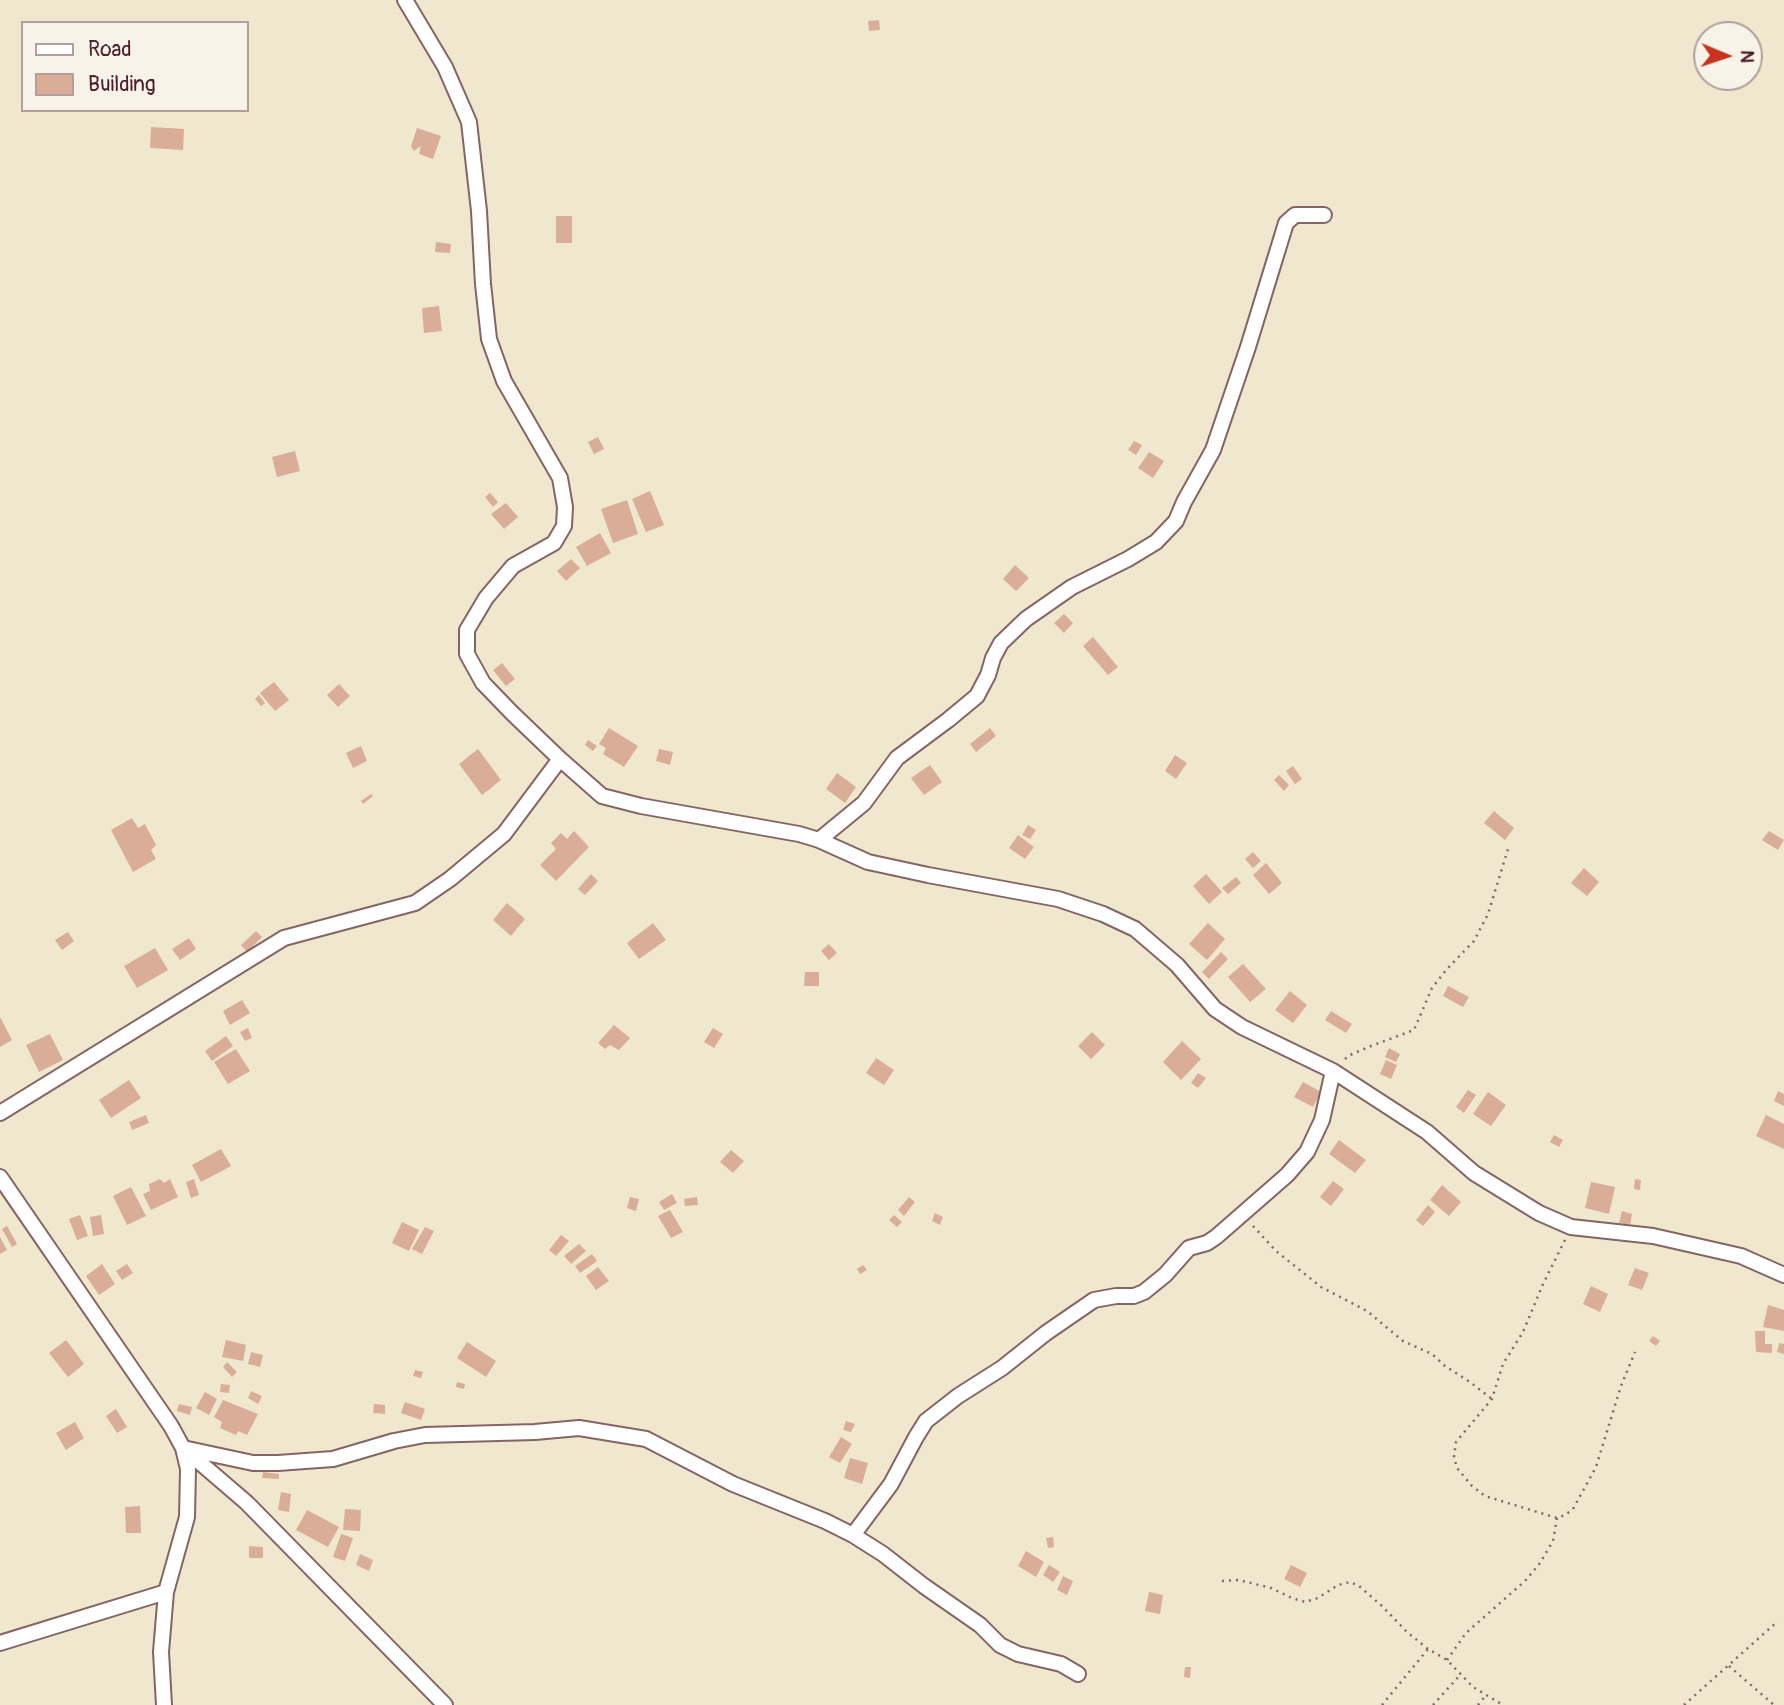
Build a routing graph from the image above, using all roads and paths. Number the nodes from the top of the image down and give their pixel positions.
1 (405, 0) edge
2 (1324, 215) dead end
3 (560, 760) junction
4 (820, 840) junction
5 (1508, 849) dead end
6 (1333, 1071) junction
7 (0, 1113) edge
8 (0, 1177) edge
9 (1243, 1215) junction
10 (1571, 1227) junction
11 (1784, 1275) edge
12 (1635, 1352) dead end
13 (1492, 1399) junction
14 (183, 1448) junction
15 (1557, 1518) junction
16 (853, 1535) junction
17 (1222, 1581) dead end
18 (166, 1592) junction
19 (1779, 1621) dead end
20 (0, 1643) edge
21 (1428, 1649) junction
22 (1447, 1660) junction
23 (1728, 1666) junction
24 (1078, 1674) dead end
25 (1461, 1674) junction
26 (1486, 1695) junction
27 (164, 1705) edge
28 (445, 1705) edge
29 (1382, 1705) edge
30 (1433, 1705) edge
31 (1478, 1705) edge
32 (1503, 1705) edge
33 (1684, 1705) edge
34 (1774, 1705) edge

1 - 3 street
2 - 4 street
3 - 4 street
3 - 7 street
4 - 6 street
5 - 6 path
6 - 9 street
6 - 10 street
8 - 14 street
9 - 13 path
9 - 16 street
10 - 11 street
10 - 13 path
12 - 15 path
13 - 15 path
14 - 16 street
14 - 18 street
14 - 28 street
15 - 22 path
16 - 24 street
17 - 21 path
18 - 20 street
18 - 27 street
19 - 23 path
21 - 22 path
21 - 29 path
22 - 25 path
23 - 33 path
23 - 34 path
25 - 26 path
25 - 30 path
26 - 31 path
26 - 32 path

